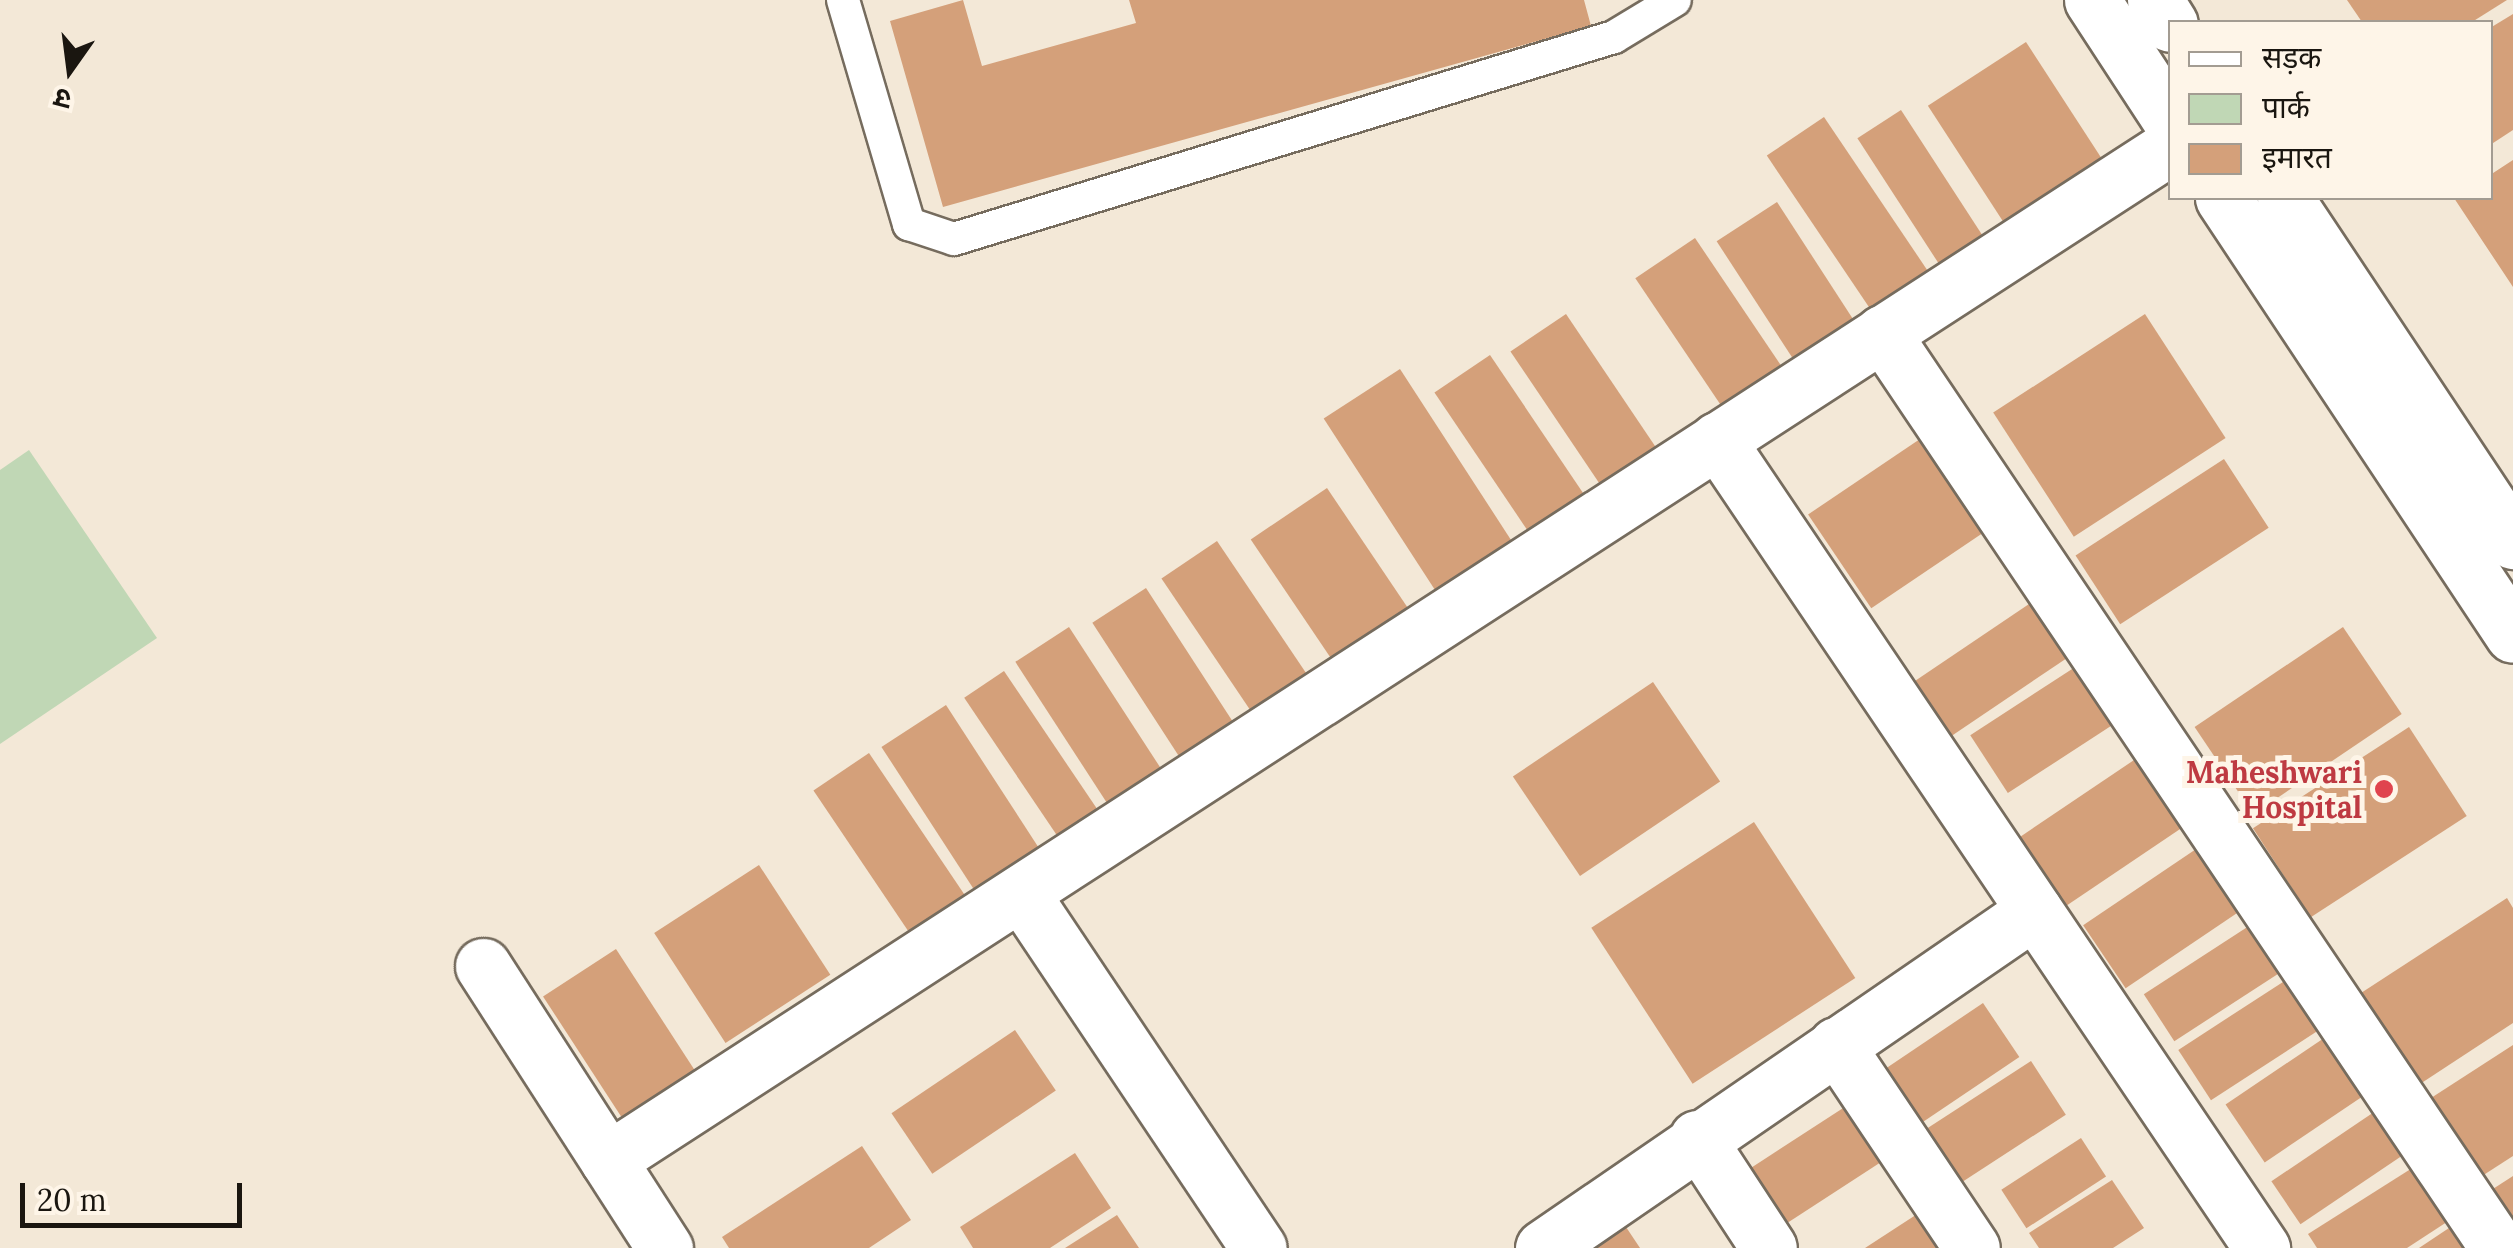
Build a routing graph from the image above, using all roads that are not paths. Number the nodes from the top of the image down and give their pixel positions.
1 (843, 0) edge
2 (1675, 0) edge
3 (2092, 0) edge
4 (2168, 116) edge
5 (2168, 147) edge
6 (2224, 200) edge
7 (2287, 200) edge
8 (1882, 333) junction
9 (1716, 440) junction
10 (2498, 485) edge
11 (2513, 541) edge
12 (2513, 635) edge
13 (1020, 893) junction
14 (2034, 912) junction
15 (483, 966) dead end
16 (1836, 1045) junction
17 (1698, 1138) junction
18 (608, 1160) junction
19 (665, 1248) edge
20 (1258, 1248) edge
21 (1543, 1248) edge
22 (1769, 1248) edge
23 (1972, 1248) edge
24 (2262, 1248) edge
25 (2498, 1248) edge

1 - 2 lane
3 - 4 street
5 - 8 street
6 - 12 street
7 - 10 street
8 - 9 street
8 - 25 street
9 - 13 street
9 - 14 street
10 - 11 street
13 - 18 street
13 - 20 street
14 - 16 street
14 - 24 street
15 - 18 street
16 - 17 street
16 - 23 street
17 - 21 street
17 - 22 street
18 - 19 street

